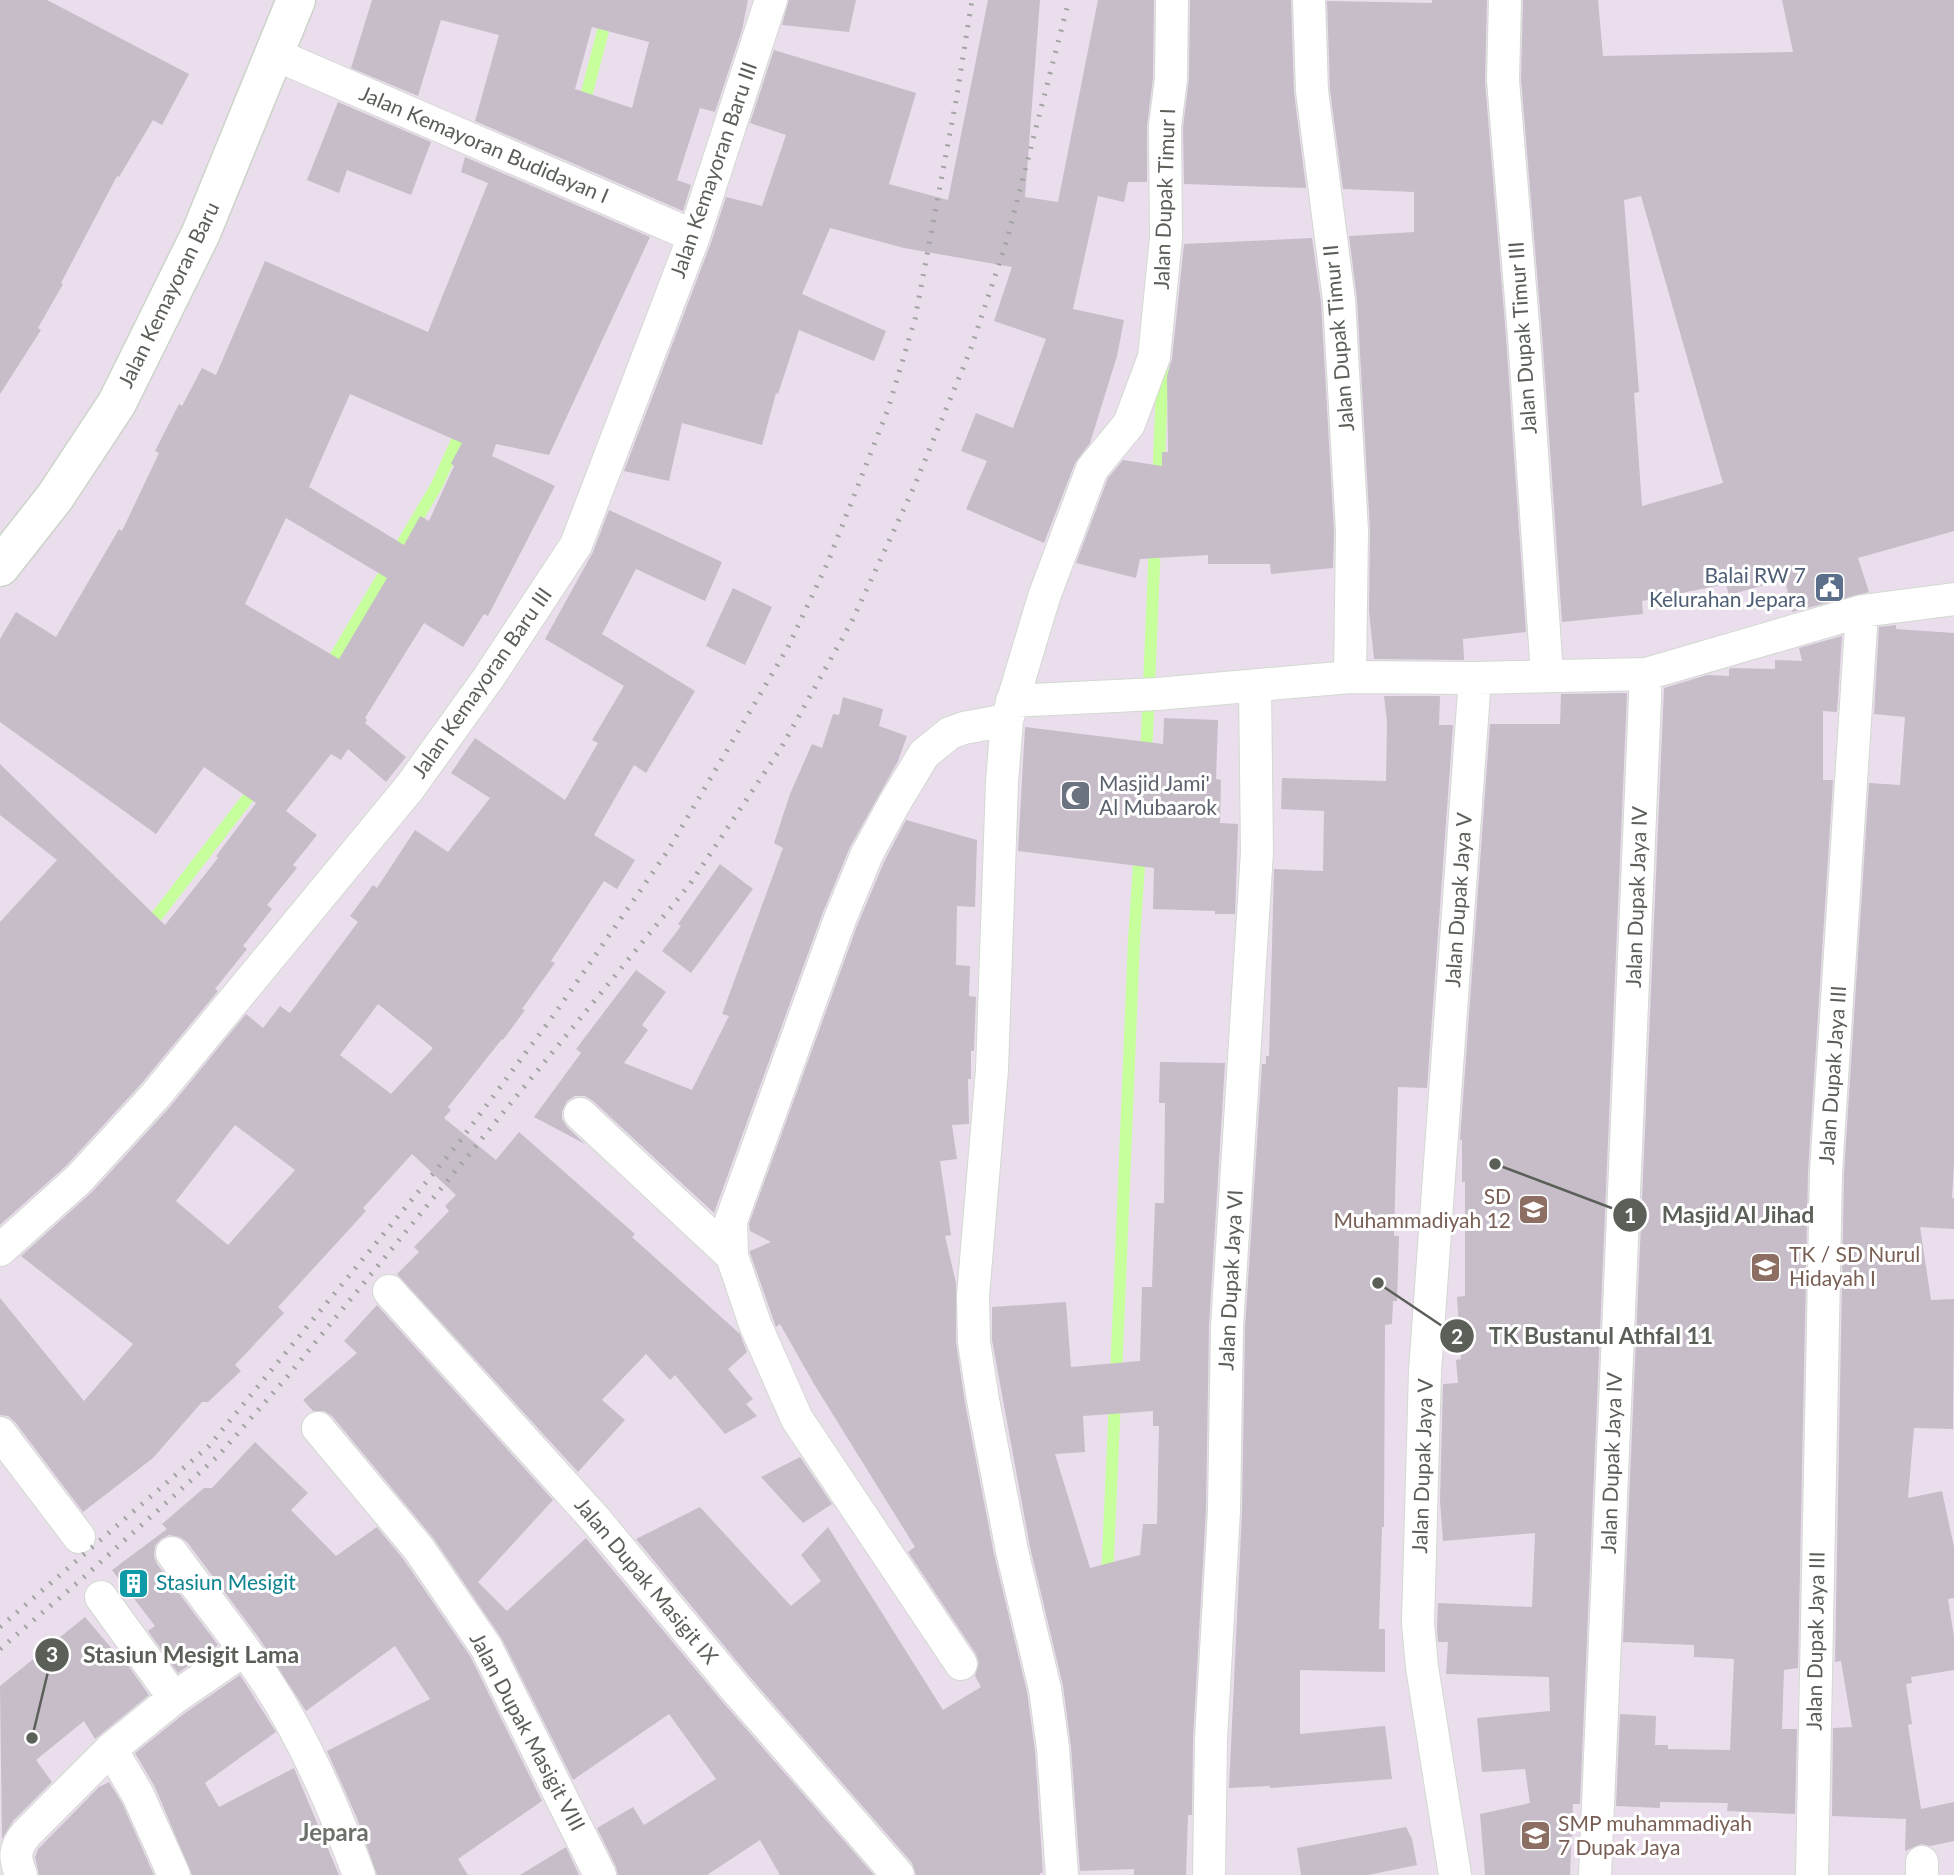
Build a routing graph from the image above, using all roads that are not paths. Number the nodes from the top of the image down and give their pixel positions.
1 (296, 0) edge
2 (771, 0) edge
3 (1172, 0) edge
4 (1309, 0) edge
5 (1505, 0) edge
6 (274, 54) junction
7 (694, 236) junction
8 (0, 567) edge
9 (1954, 599) edge
10 (1862, 611) junction
11 (1646, 674) junction
12 (1547, 676) junction
13 (1350, 677) junction
14 (1475, 678) junction
15 (1255, 686) junction
16 (1010, 710) junction
17 (580, 1114) dead end
18 (0, 1250) edge
19 (732, 1256) junction
20 (389, 1291) dead end
21 (318, 1428) dead end
22 (0, 1433) edge
23 (79, 1537) dead end
24 (172, 1553) dead end
25 (101, 1597) dead end
26 (244, 1650) junction
27 (961, 1664) dead end
28 (174, 1698) junction
29 (111, 1749) junction
30 (19, 1870) edge
31 (174, 1875) edge
32 (359, 1875) edge
33 (600, 1875) edge
34 (898, 1875) edge
35 (1062, 1875) edge
36 (1209, 1875) edge
37 (1455, 1875) edge
38 (1595, 1875) edge
39 (1812, 1875) edge

1 - 6 street, Jalan Kemayoran Baru
2 - 7 street, Jalan Kemayoran Baru III
3 - 16 street, Jalan Dupak Timur I
4 - 13 street, Jalan Dupak Timur II
5 - 12 street, Jalan Dupak Timur III
6 - 7 street, Jalan Kemayoran Budidayan I
6 - 8 street, Jalan Kemayoran Baru
7 - 18 street, Jalan Kemayoran Baru III
9 - 10 street
10 - 11 street
10 - 39 street, Jalan Dupak Jaya III
11 - 12 street
11 - 38 street, Jalan Dupak Jaya IV
12 - 14 street
13 - 14 street
13 - 15 street
14 - 37 street, Jalan Dupak Jaya V
15 - 16 street
15 - 36 street, Jalan Dupak Jaya VI
16 - 19 street
16 - 35 street, Jalan Dupak Timur I
17 - 19 street
19 - 27 street
20 - 34 street, Jalan Dupak Masigit IX
21 - 33 street, Jalan Dupak Masigit VIII
22 - 23 street
24 - 26 street
25 - 28 street
26 - 28 street
26 - 32 street
28 - 29 street
29 - 30 street
29 - 31 street

